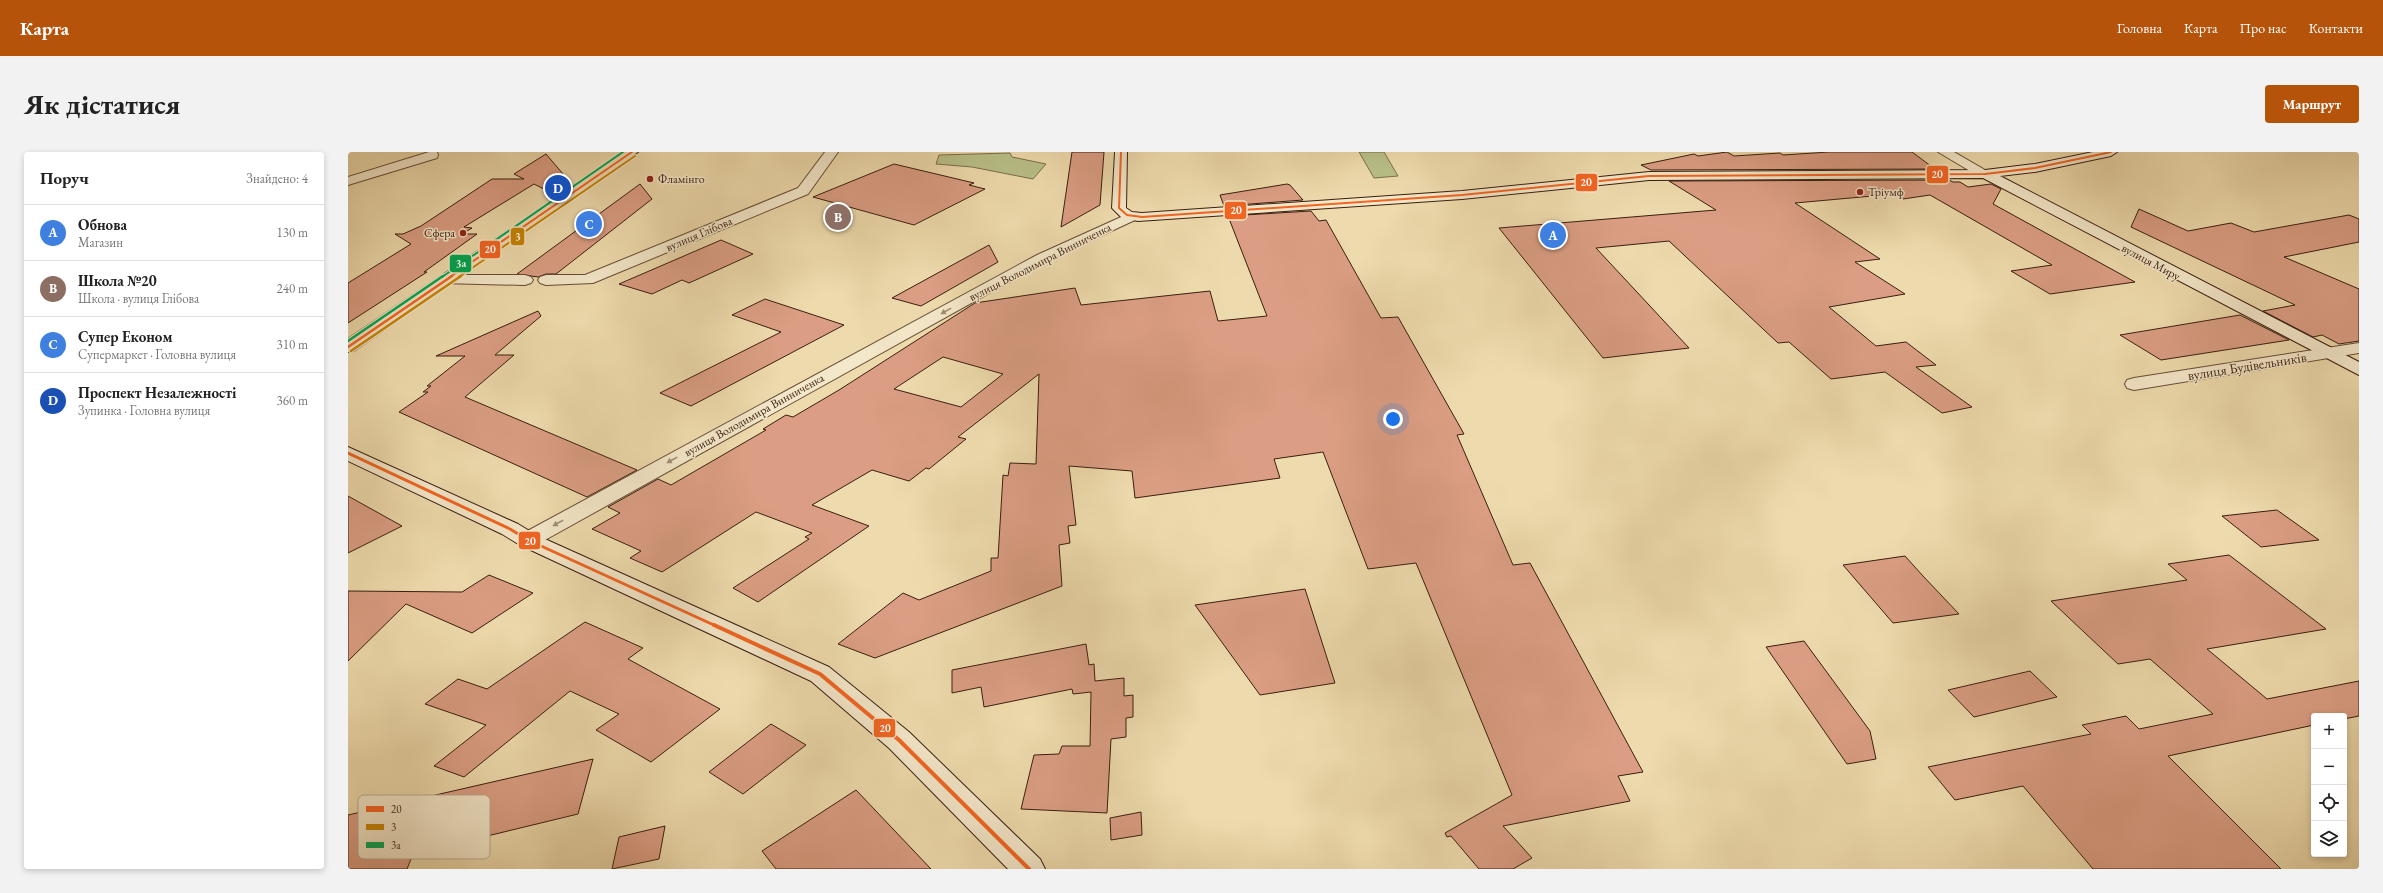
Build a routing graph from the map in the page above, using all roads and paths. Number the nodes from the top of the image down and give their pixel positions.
1 (632, 152) edge
2 (832, 152) edge
3 (1120, 152) edge
4 (1944, 152) edge
5 (2111, 152) edge
6 (432, 155) dead end
7 (1985, 174) junction
8 (348, 181) edge
9 (1130, 217) junction
10 (446, 280) junction
11 (525, 280) dead end
12 (546, 280) dead end
13 (348, 347) edge
14 (2359, 348) edge
15 (2328, 353) junction
16 (2359, 369) edge
17 (2134, 384) dead end
18 (348, 453) edge
19 (528, 540) junction
20 (1029, 869) edge

1 - 10 main road
2 - 12 street, вулиця Глібова
3 - 9 street
4 - 7 street, вулиця Миру
5 - 7 street, вулиця Володимира Винниченка
6 - 8 street
7 - 9 street, вулиця Володимира Винниченка
7 - 15 street, вулиця Миру
9 -> 19 street, вулиця Володимира Винниченка
10 - 11 street
10 - 13 main road
14 - 15 street, вулиця Будівельників
15 - 16 street, вулиця Миру
15 - 17 street, вулиця Будівельників
18 - 19 street
19 - 20 street

